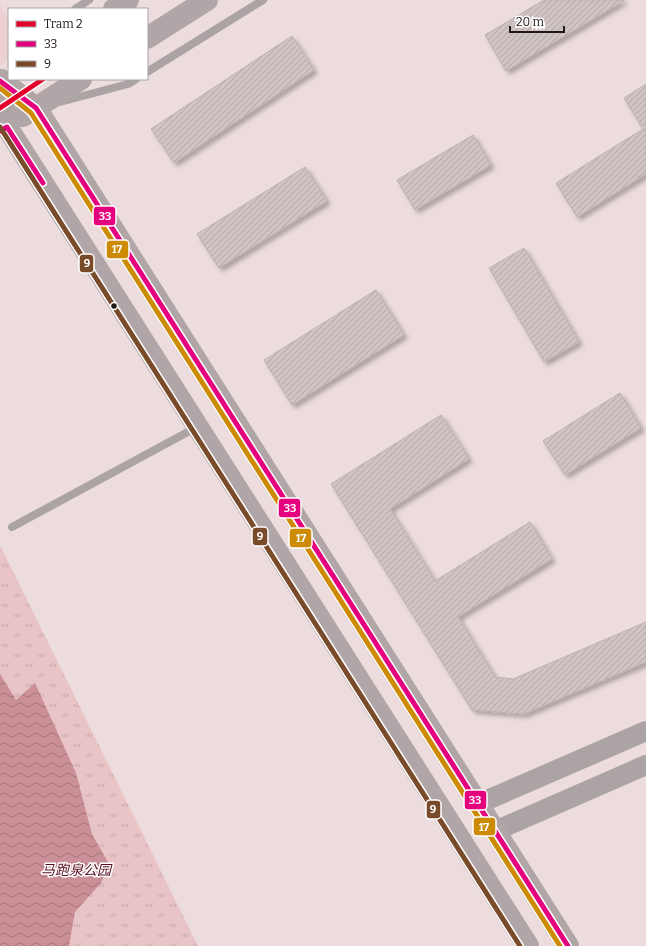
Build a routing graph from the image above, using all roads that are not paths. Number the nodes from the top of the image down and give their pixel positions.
1 (89, 0) edge
2 (128, 0) edge
3 (207, 0) edge
4 (263, 0) edge
5 (77, 8) edge
6 (116, 8) edge
7 (148, 37) edge
8 (148, 71) edge
9 (5, 77) edge
10 (79, 80) edge
11 (134, 80) edge
12 (36, 108) junction
13 (4, 129) edge
14 (198, 427) junction
15 (12, 527) dead end
16 (646, 731) edge
17 (646, 765) edge
18 (478, 804) junction
19 (495, 832) junction
20 (528, 946) edge
21 (568, 946) edge

1 - 5 lane
2 - 6 main road
3 - 7 main road
4 - 8 lane
9 - 12 main road
9 - 13 main road
10 - 12 main road
11 - 12 lane
12 - 13 main road
12 - 18 main road
13 - 14 main road
14 - 15 lane
14 - 20 main road
16 - 18 street
17 - 19 street
18 - 19 main road
19 - 21 main road

